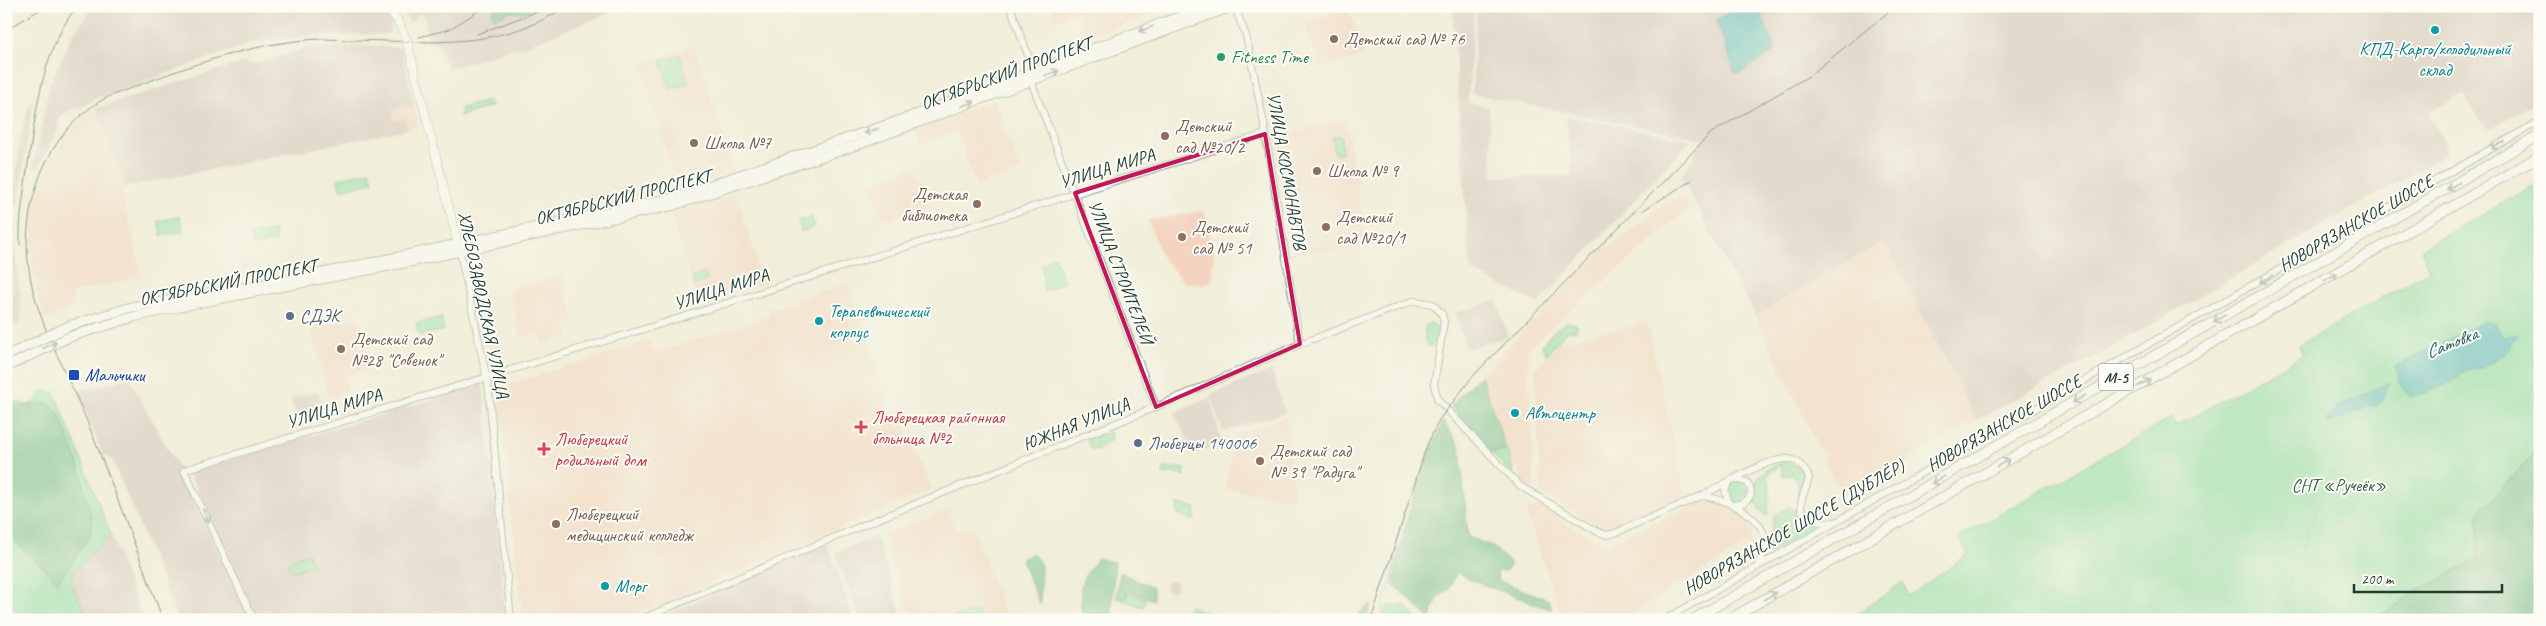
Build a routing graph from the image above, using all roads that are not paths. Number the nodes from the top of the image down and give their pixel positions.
1 (386, 6) edge
2 (1010, 6) edge
3 (1208, 6) edge
4 (1234, 6) edge
5 (1032, 77) junction
6 (2540, 120) edge
7 (1266, 134) junction
8 (2540, 135) edge
9 (2540, 156) edge
10 (1075, 194) junction
11 (459, 248) junction
12 (1300, 344) junction
13 (6, 356) edge
14 (6, 367) edge
15 (487, 378) junction
16 (1156, 407) junction
17 (1733, 479) junction
18 (1701, 496) junction
19 (1730, 504) junction
20 (1833, 522) junction
21 (1756, 566) junction
22 (254, 620) edge
23 (511, 620) edge
24 (639, 620) edge
25 (1664, 620) edge
26 (1692, 620) edge
27 (1728, 620) edge

1 - 11 main road, ХЛЕБОЗАВОДСКАЯ УЛИЦА
2 - 5 street, УЛИЦА СТРОИТЕЛЕЙ
3 -> 5 main road, ОКТЯБРЬСКИЙ ПРОСПЕКТ
5 -> 4 main road, ОКТЯБРЬСКИЙ ПРОСПЕКТ
4 - 7 street, УЛИЦА КОСМОНАВТОВ
5 - 10 street, УЛИЦА СТРОИТЕЛЕЙ
5 - 11 main road, ОКТЯБРЬСКИЙ ПРОСПЕКТ
6 -> 20 street, НОВОРЯЗАНСКОЕ ШОССЕ (ДУБЛЁР)
7 - 10 street, УЛИЦА МИРА
7 - 12 street, УЛИЦА КОСМОНАВТОВ
8 -> 26 main road, НОВОРЯЗАНСКОЕ ШОССЕ / М-5
27 -> 9 main road, НОВОРЯЗАНСКОЕ ШОССЕ / М-5
10 - 15 street, УЛИЦА МИРА
10 - 16 street, УЛИЦА СТРОИТЕЛЕЙ
11 - 13 main road, ОКТЯБРЬСКИЙ ПРОСПЕКТ, bridge
14 -> 11 main road, ОКТЯБРЬСКИЙ ПРОСПЕКТ, bridge
11 - 15 street, ХЛЕБОЗАВОДСКАЯ УЛИЦА
12 - 16 street, ЮЖНАЯ УЛИЦА
12 - 18 street, ЮЖНАЯ УЛИЦА
15 -> 22 street, УЛИЦА МИРА
15 - 23 street, ХЛЕБОЗАВОДСКАЯ УЛИЦА
16 - 24 street, ЮЖНАЯ УЛИЦА
17 - 18 street
17 - 19 street
17 - 19 street
17 - 20 street
18 - 19 street
19 - 21 street
20 - 21 street, НОВОРЯЗАНСКОЕ ШОССЕ (ДУБЛЁР)
21 - 25 street, НОВОРЯЗАНСКОЕ ШОССЕ (ДУБЛЁР)

